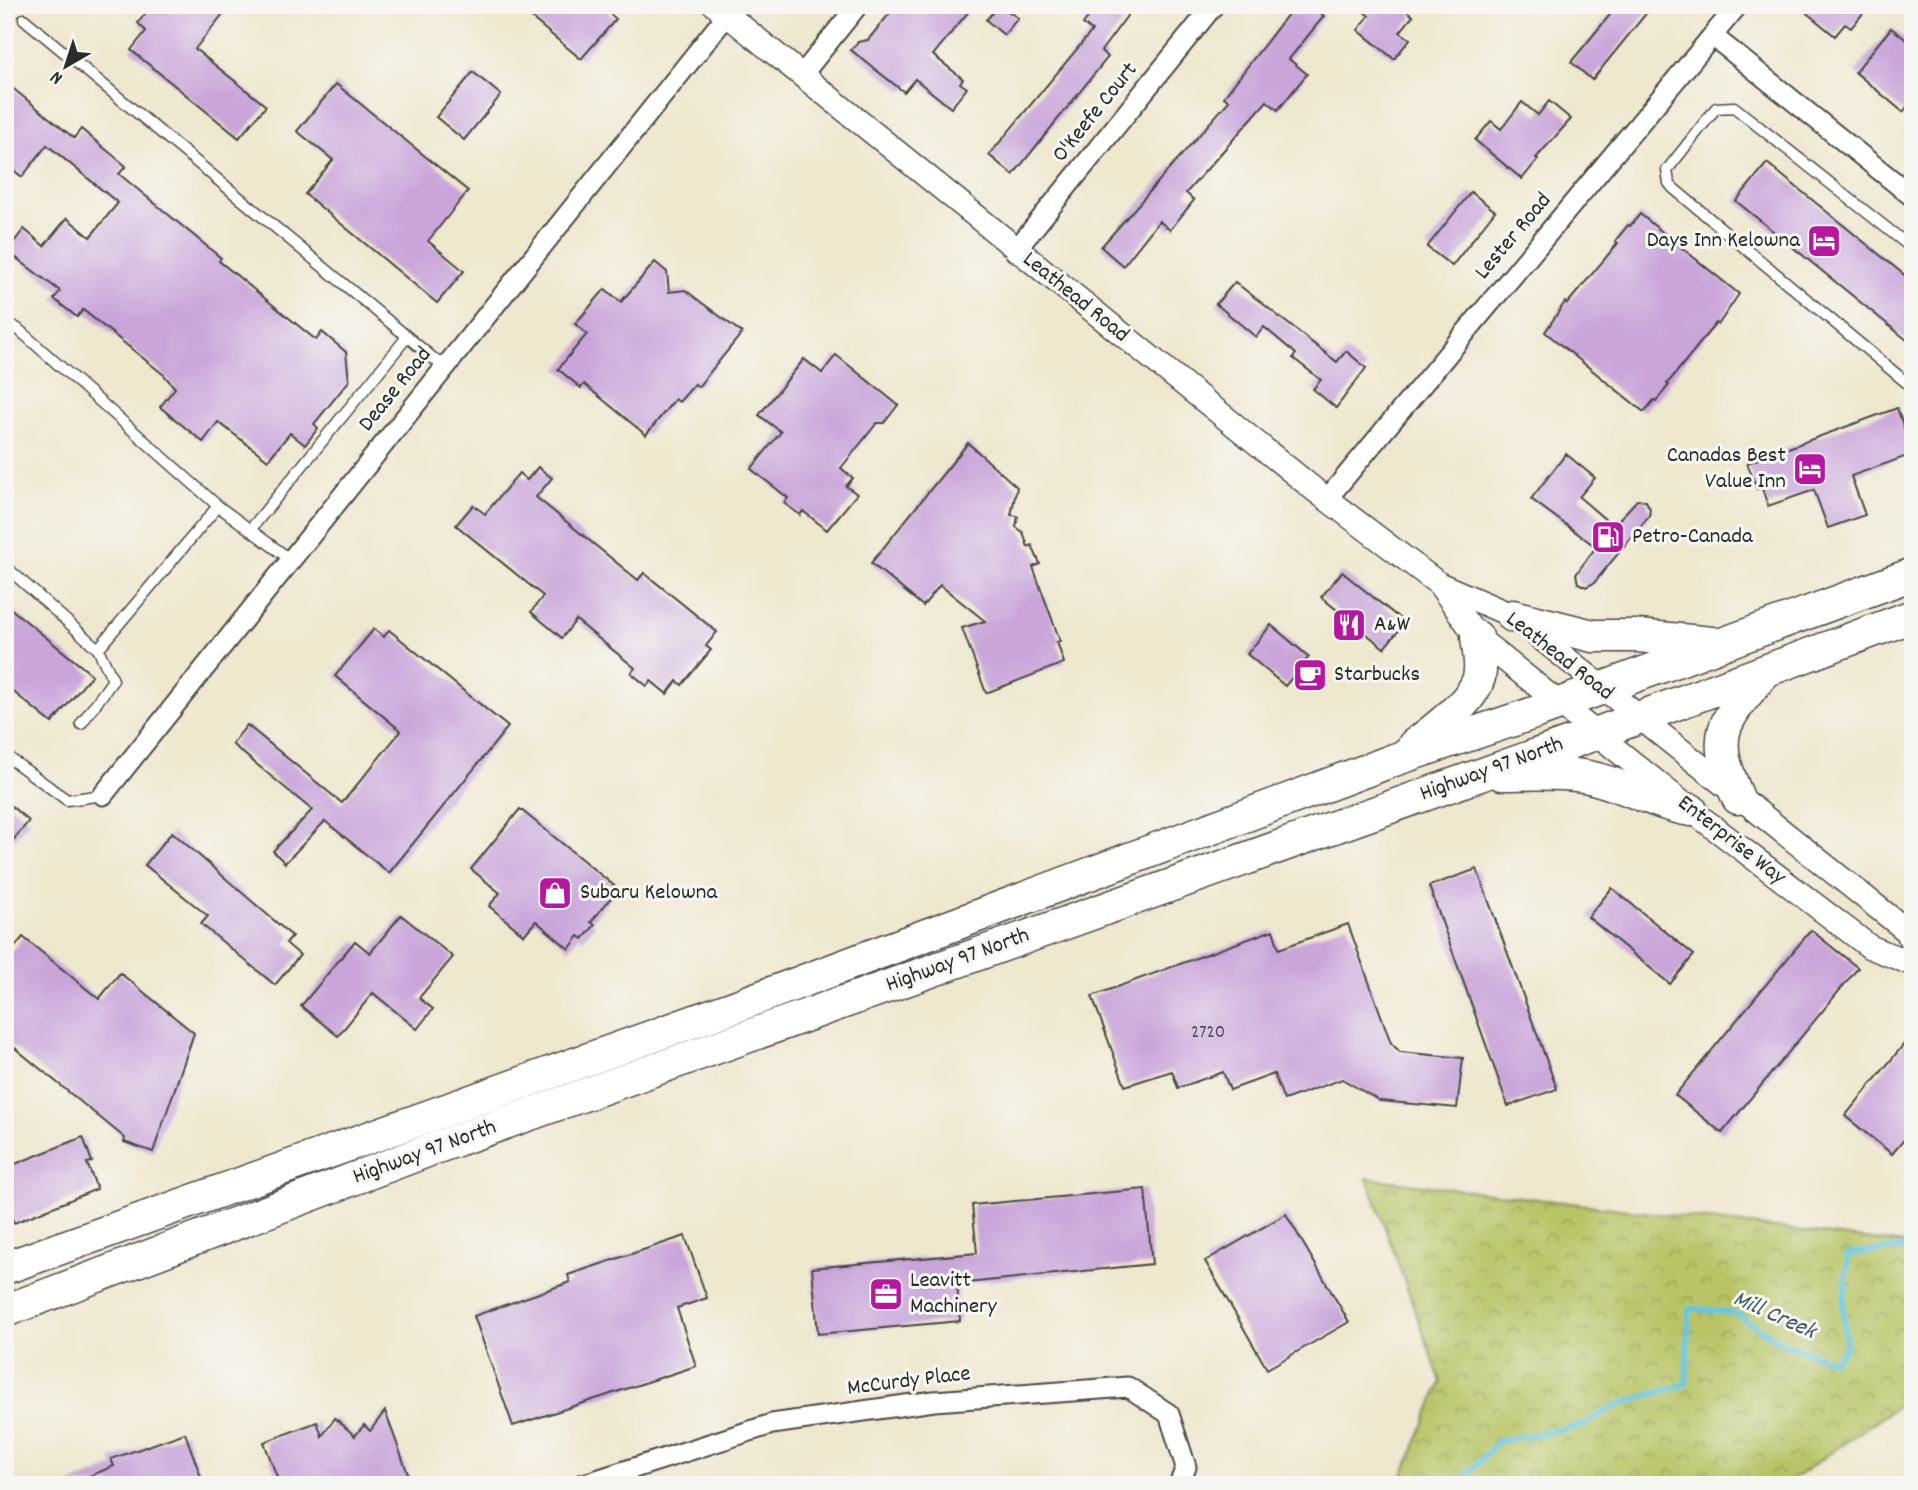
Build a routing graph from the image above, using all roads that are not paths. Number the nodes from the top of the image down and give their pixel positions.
1 (858, 5) edge
2 (1214, 5) edge
3 (1738, 5) edge
4 (721, 10) edge
5 (24, 19) dead end
6 (1714, 37) junction
7 (802, 75) junction
8 (1913, 197) edge
9 (1913, 248) edge
10 (1015, 251) junction
11 (5, 322) edge
12 (407, 337) junction
13 (445, 368) junction
14 (1913, 388) edge
15 (1327, 499) junction
16 (218, 506) junction
17 (250, 530) junction
18 (291, 560) junction
19 (5, 566) edge
20 (1913, 574) edge
21 (1440, 584) junction
22 (1513, 616) junction
23 (1913, 616) edge
24 (1477, 637) junction
25 (1721, 644) junction
26 (98, 649) junction
27 (1768, 669) junction
28 (1601, 688) junction
29 (1559, 702) junction
30 (1637, 718) junction
31 (81, 724) dead end
32 (1595, 734) junction
33 (5, 755) edge
34 (1394, 760) junction
35 (1479, 775) junction
36 (103, 795) joint
37 (1738, 798) junction
38 (1691, 810) junction
39 (1913, 945) edge
40 (1913, 964) edge
41 (5, 1268) edge
42 (5, 1311) edge
43 (581, 1485) edge
44 (1179, 1485) edge

1 - 7 street
2 - 10 street, O'Keefe Court
3 - 6 street, Lester Road
4 - 7 street, Leathead Road
4 - 13 street, Dease Road
5 - 12 lane
6 - 8 street
6 - 15 street, Lester Road
7 - 10 street, Leathead Road
9 - 14 lane
10 - 15 street, Leathead Road
11 - 16 lane
12 - 13 lane
12 - 17 lane
13 - 18 street, Dease Road
15 - 21 street, Leathead Road
16 - 17 lane
16 - 26 lane
17 - 18 lane
18 - 36 street, Dease Road
19 - 26 lane
20 - 25 highway, Highway 97 North
21 - 22 street, Leathead Road
21 - 24 street, Leathead Road
22 - 25 highway
22 - 28 street, Leathead Road
23 - 27 highway, Highway 97 North
24 - 29 street, Leathead Road
24 - 34 highway
25 - 28 highway, Highway 97 North
26 - 31 lane
27 - 30 highway, Highway 97 North
27 - 37 highway
28 - 29 highway, Highway 97 North
28 - 30 street, Leathead Road
29 - 32 street, Enterprise Way
29 - 34 highway, Highway 97 North
30 - 32 highway, Highway 97 North
30 - 37 street, Enterprise Way
32 - 35 highway, Highway 97 North
32 - 38 street, Enterprise Way
33 - 36 lane
34 - 41 highway, Highway 97 North
35 - 38 highway
35 - 42 highway, Highway 97 North
37 - 39 street, Enterprise Way
38 - 40 street, Enterprise Way
43 - 44 street, McCurdy Place

